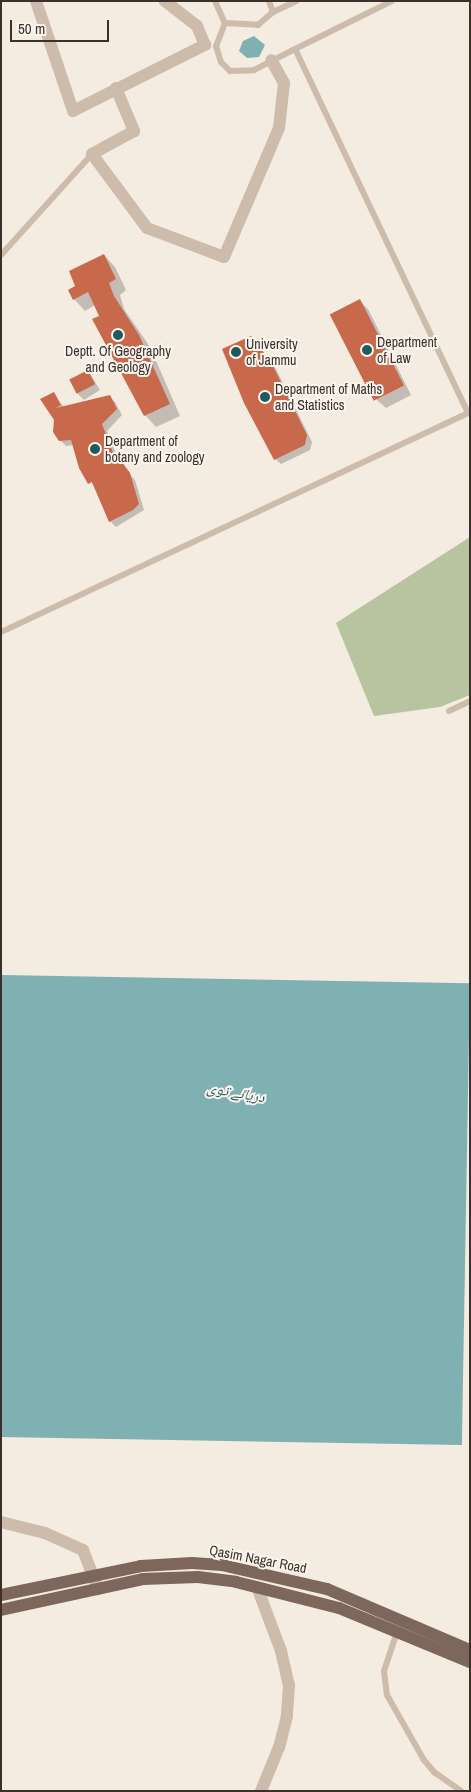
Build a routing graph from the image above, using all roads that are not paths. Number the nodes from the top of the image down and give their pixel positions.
1 (36, 1) edge
2 (165, 1) edge
3 (214, 1) edge
4 (269, 1) edge
5 (297, 1) edge
6 (392, 1) edge
7 (273, 12) junction
8 (225, 23) junction
9 (295, 49) junction
10 (271, 60) junction
11 (116, 88) junction
12 (92, 154) junction
13 (1, 255) edge
14 (469, 415) edge
15 (1, 632) edge
16 (470, 701) edge
17 (449, 711) dead end
18 (1, 1522) edge
19 (94, 1575) junction
20 (257, 1586) junction
21 (98, 1589) junction
22 (1, 1595) edge
23 (1, 1610) edge
24 (397, 1632) junction
25 (470, 1650) edge
26 (470, 1662) edge
27 (261, 1791) edge
28 (461, 1791) edge

1 - 11 street
2 - 11 street
3 - 8 lane
4 - 7 lane
5 - 7 lane
6 - 9 lane
7 - 8 lane
8 - 10 lane
9 - 10 lane
9 - 14 lane
10 - 12 street
11 - 12 street
12 - 13 lane
14 - 15 lane
16 - 17 lane
18 - 19 street
19 - 21 street
19 - 22 main road, Qasim Nagar Road
19 - 25 main road, Qasim Nagar Road
20 - 21 main road, Qasim Nagar Road
20 - 24 main road, Qasim Nagar Road
20 - 27 street
21 - 23 main road, Qasim Nagar Road
24 - 26 main road, Qasim Nagar Road
24 - 28 lane

